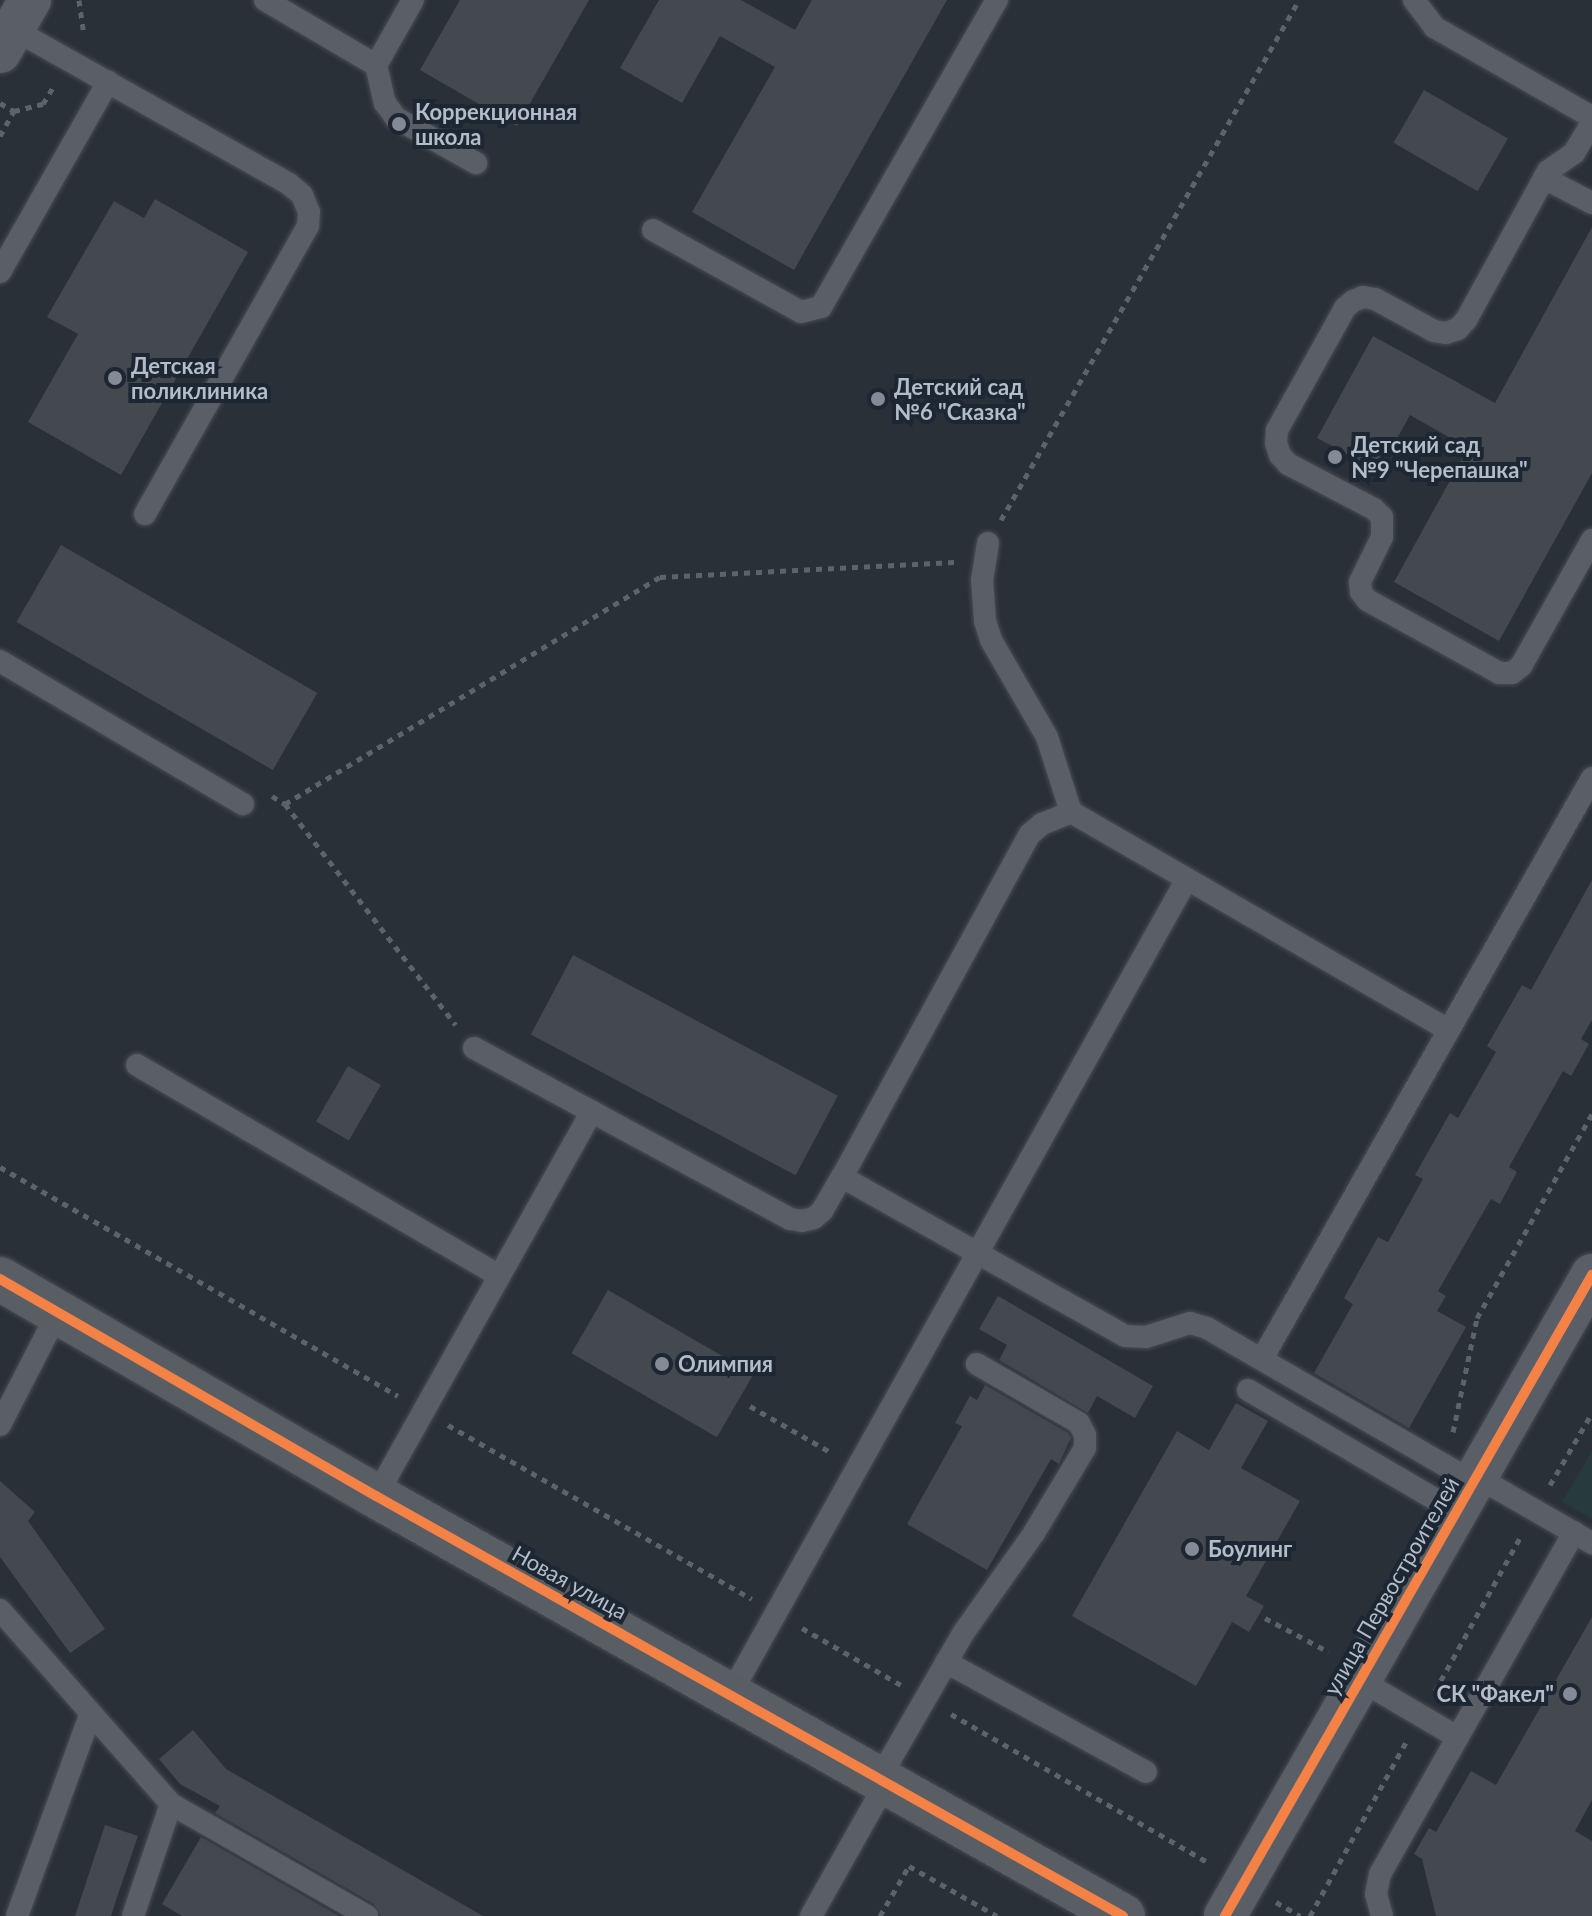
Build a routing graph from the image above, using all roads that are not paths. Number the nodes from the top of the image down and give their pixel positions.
1 (265, 0) edge
2 (413, 0) edge
3 (997, 0) edge
4 (1414, 0) edge
5 (14, 27) edge
6 (376, 65) junction
7 (108, 82) junction
8 (1592, 120) edge
9 (476, 163) dead end
10 (1544, 178) junction
11 (1592, 203) edge
12 (653, 230) dead end
13 (0, 272) edge
14 (145, 514) dead end
15 (1592, 540) edge
16 (986, 552) road end
17 (0, 661) edge
18 (1590, 785) edge
19 (243, 804) dead end
20 (1071, 812) junction
21 (1187, 879) junction
22 (1449, 1030) junction
23 (474, 1048) dead end
24 (137, 1065) dead end
25 (592, 1111) junction
26 (842, 1177) junction
27 (980, 1254) junction
28 (1592, 1275) edge
29 (499, 1276) junction
30 (0, 1279) edge
31 (58, 1312) junction
32 (1262, 1359) junction
33 (977, 1364) dead end
34 (1248, 1390) dead end
35 (0, 1425) edge
36 (1469, 1490) junction
37 (376, 1496) junction
38 (1583, 1538) edge
39 (0, 1610) edge
40 (946, 1662) junction
41 (1345, 1666) junction
42 (730, 1695) junction
43 (91, 1713) junction
44 (1457, 1737) junction
45 (1146, 1772) dead end
46 (883, 1781) junction
47 (171, 1804) junction
48 (1235, 1900) edge
49 (17, 1916) edge
50 (133, 1916) edge
51 (367, 1916) edge
52 (811, 1916) edge
53 (1123, 1916) edge
54 (1382, 1916) edge

1 - 6 lane
2 - 6 lane
3 - 12 lane
4 - 8 lane
5 - 7 lane
6 - 9 lane
7 - 13 lane
7 - 14 lane
8 - 10 lane
10 - 11 lane
10 - 15 lane
16 - 20 lane
17 - 19 lane
18 - 22 lane
20 - 21 lane
20 - 26 lane
21 - 22 lane
21 - 27 lane
22 - 32 lane
23 - 25 lane
24 - 29 lane
25 - 26 lane
25 - 29 lane
26 - 27 lane
27 - 32 lane
27 - 42 lane
28 - 36 street, улица Первостроителей
29 - 37 lane
30 - 31 street, Новая улица
31 - 35 lane
31 - 37 street, Новая улица
32 - 36 lane
33 - 40 lane
34 - 36 lane
36 - 38 lane
36 - 41 street, улица Первостроителей
37 - 42 street, Новая улица
38 - 44 lane
39 - 43 lane
40 - 45 lane
40 - 46 lane
41 - 44 lane
41 - 48 street, улица Первостроителей
42 - 46 street, Новая улица
43 - 47 lane
43 - 49 lane
44 - 54 lane
46 - 52 lane
46 - 53 street, Новая улица
47 - 50 lane
47 - 51 lane

